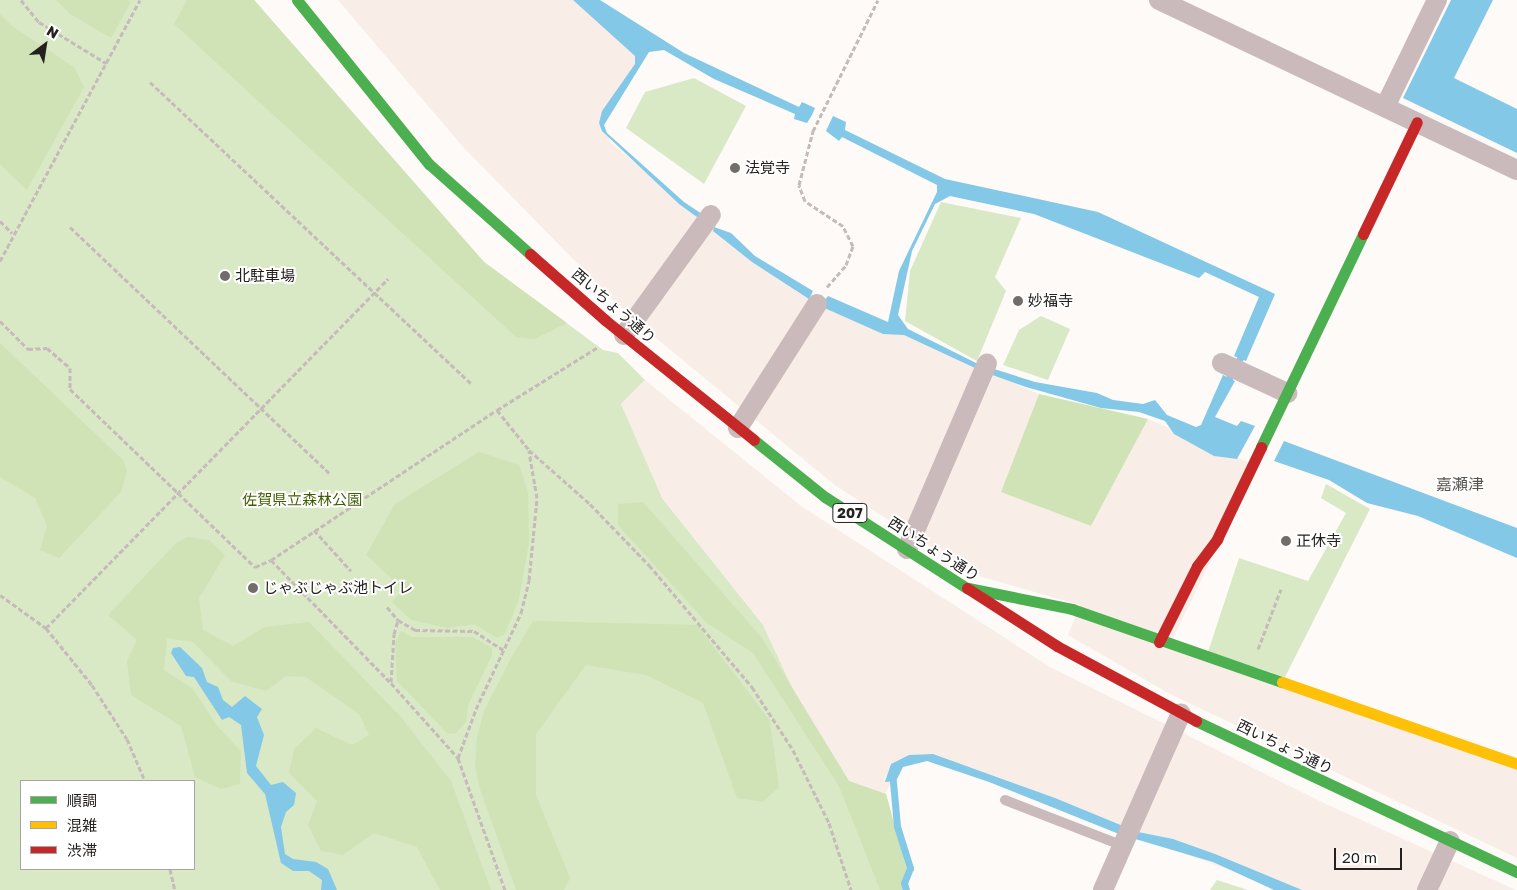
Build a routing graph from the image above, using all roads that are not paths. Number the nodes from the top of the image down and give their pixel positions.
1 (297, 0) edge
2 (1159, 0) edge
3 (1437, 0) edge
4 (1385, 107) junction
5 (1417, 122) junction
6 (1517, 170) edge
7 (707, 221) dead end
8 (820, 297) road end
9 (624, 335) junction
10 (1222, 363) dead end
11 (984, 369) dead end
12 (1287, 393) junction
13 (738, 428) junction
14 (907, 549) junction
15 (967, 588) junction
16 (1159, 642) junction
17 (1182, 714) junction
18 (1517, 764) edge
19 (1006, 800) dead end
20 (1450, 841) junction
21 (1121, 845) junction
22 (1517, 872) edge
23 (1103, 890) edge
24 (1427, 890) edge

1 - 9 main road, 西いちょう通り / 207
2 - 4 street
3 - 4 street
4 - 5 street
5 - 6 street
5 - 12 main road
7 - 9 street
8 - 13 street
9 - 13 main road, 西いちょう通り / 207
10 - 12 street
11 - 14 street
12 - 16 main road
13 - 14 main road, 西いちょう通り / 207
14 - 15 main road, 西いちょう通り / 207
15 - 16 main road
15 - 17 main road, 西いちょう通り / 207
16 - 18 main road
17 - 20 main road, 西いちょう通り / 207
17 - 21 street
19 - 21 lane
20 - 22 main road, 西いちょう通り / 207
20 - 24 street
21 - 23 street

